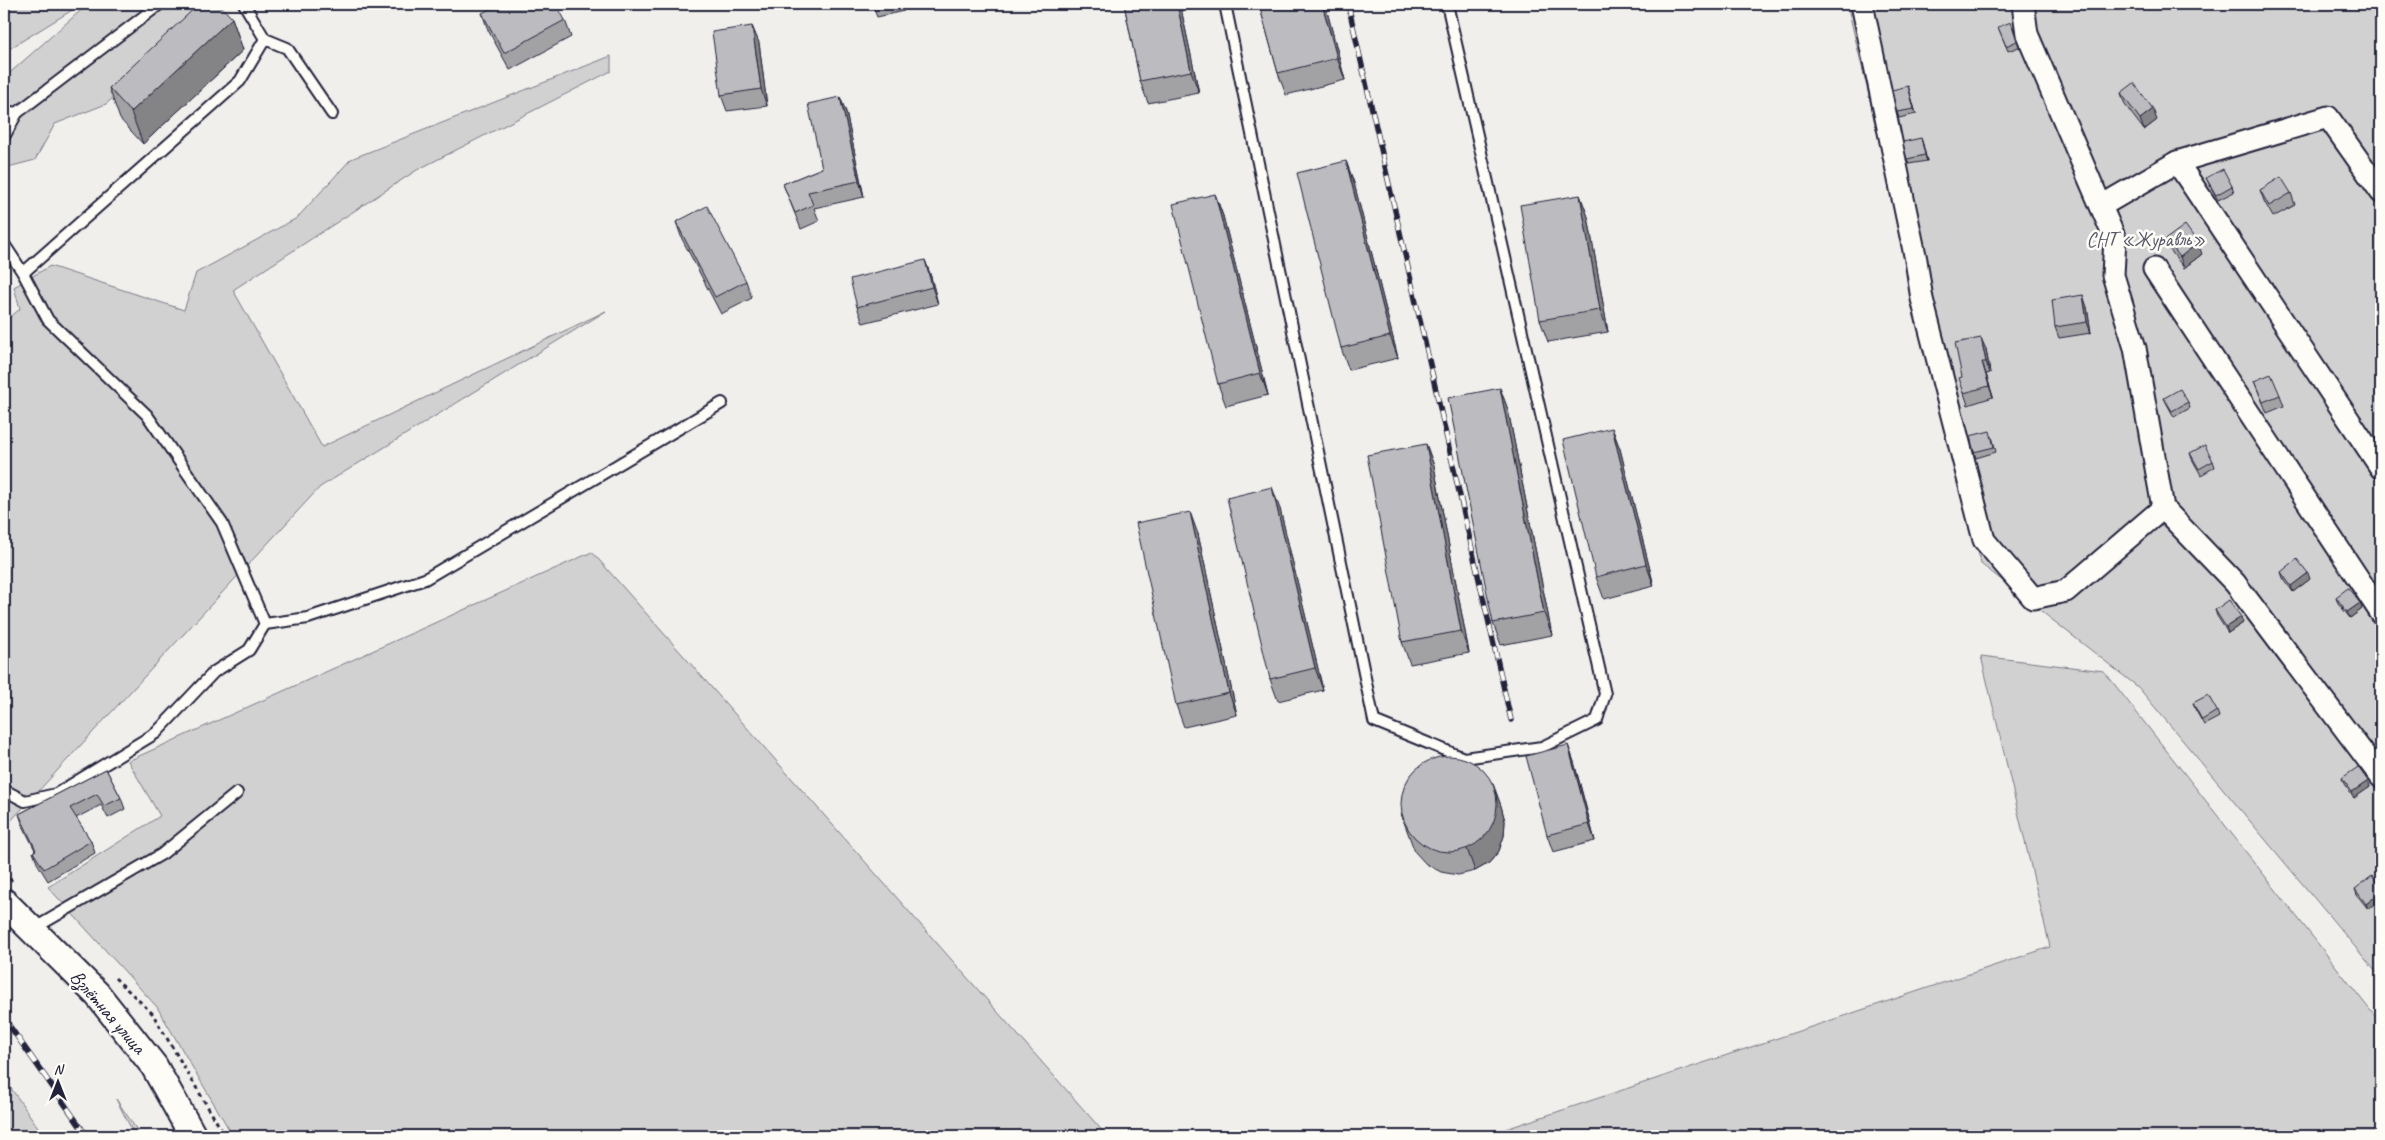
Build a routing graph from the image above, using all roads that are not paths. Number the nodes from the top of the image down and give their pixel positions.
1 (160, 4) edge
2 (244, 4) edge
3 (1225, 4) edge
4 (1447, 4) edge
5 (1863, 4) edge
6 (2023, 4) edge
7 (265, 39) junction
8 (4, 111) edge
9 (18, 113) junction
10 (332, 114) dead end
11 (4, 137) edge
12 (2177, 162) junction
13 (2381, 192) edge
14 (2102, 206) junction
15 (4, 244) edge
16 (2154, 269) dead end
17 (23, 273) junction
18 (722, 403) dead end
19 (2381, 468) edge
20 (2163, 508) junction
21 (2381, 613) edge
22 (265, 624) junction
23 (2381, 777) edge
24 (4, 790) edge
25 (237, 793) dead end
26 (4, 902) edge
27 (32, 929) junction
28 (193, 1136) edge

1 - 9 lane
2 - 7 lane
3 - 4 lane
5 - 20 street
6 - 14 street
7 - 10 lane
7 - 17 lane
8 - 9 lane
9 - 11 lane
12 - 13 street
12 - 14 street
12 - 19 street
14 - 20 street
15 - 17 lane
16 - 21 street
17 - 22 lane
18 - 22 lane
20 - 23 street
22 - 24 lane
25 - 27 lane
26 - 27 street, Взлётная улица
27 - 28 street, Взлётная улица

